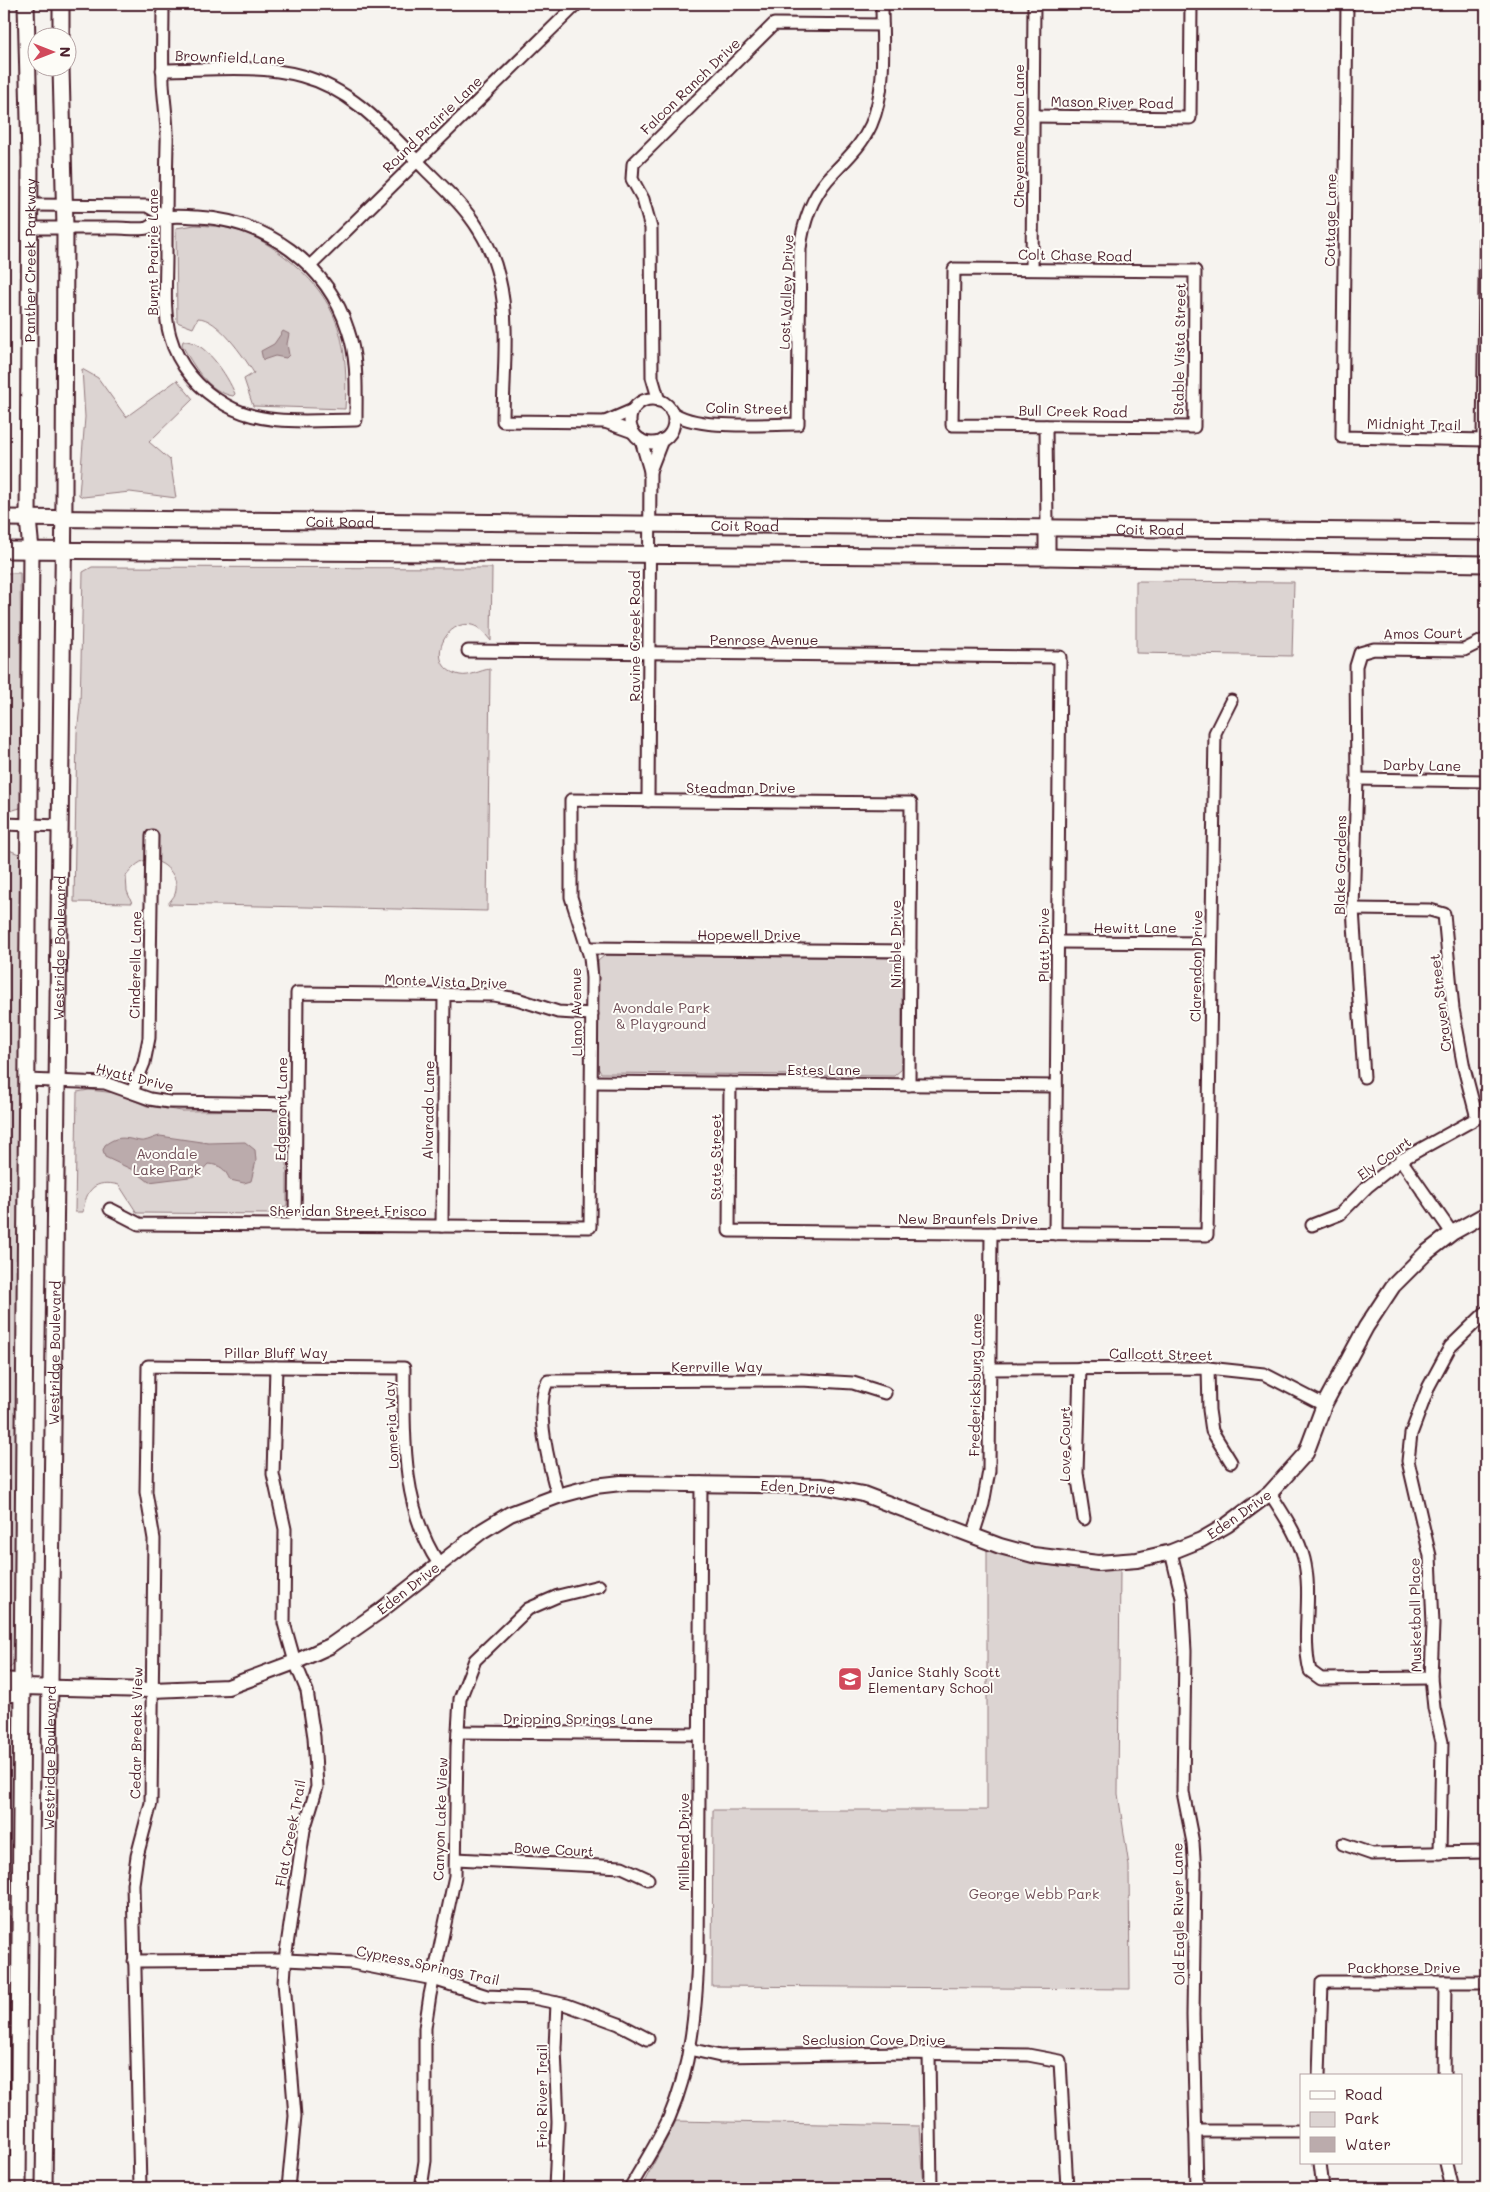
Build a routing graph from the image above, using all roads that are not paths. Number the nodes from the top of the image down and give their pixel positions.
1 (26, 4) edge
2 (61, 4) edge
3 (163, 4) edge
4 (576, 4) edge
5 (882, 4) edge
6 (1034, 4) edge
7 (1191, 4) edge
8 (1347, 4) edge
9 (882, 25) junction
10 (61, 28) edge
11 (162, 70) junction
12 (61, 78) edge
13 (1033, 116) junction
14 (417, 161) junction
15 (1486, 204) edge
16 (29, 205) junction
17 (64, 205) junction
18 (166, 217) junction
19 (30, 228) junction
20 (65, 228) junction
21 (310, 266) junction
22 (1032, 269) junction
23 (1195, 271) joint
24 (652, 376) junction
25 (659, 401) junction
26 (636, 407) junction
27 (670, 411) junction
28 (605, 422) junction
29 (696, 422) junction
30 (798, 424) joint
31 (952, 425) joint
32 (1046, 426) junction
33 (1194, 428) joint
34 (637, 436) junction
35 (666, 436) junction
36 (1342, 437) joint
37 (1485, 440) edge
38 (650, 471) junction
39 (4, 518) edge
40 (64, 518) junction
41 (28, 519) junction
42 (650, 526) junction
43 (1047, 527) junction
44 (1486, 532) edge
45 (4, 550) edge
46 (31, 550) junction
47 (63, 550) junction
48 (649, 555) junction
49 (1047, 558) junction
50 (1486, 564) edge
51 (1486, 639) edge
52 (468, 651) dead end
53 (649, 653) junction
54 (1360, 653) joint
55 (1060, 657) joint
56 (1231, 701) dead end
57 (1357, 779) junction
58 (1486, 781) edge
59 (571, 800) joint
60 (648, 801) junction
61 (911, 803) joint
62 (4, 824) edge
63 (29, 826) junction
64 (60, 826) junction
65 (152, 836) dead end
66 (1353, 910) junction
67 (1058, 942) junction
68 (1211, 943) junction
69 (587, 948) junction
70 (910, 951) junction
71 (297, 993) joint
72 (444, 994) junction
73 (592, 1014) junction
74 (1364, 1077) dead end
75 (27, 1080) junction
76 (57, 1080) junction
77 (591, 1082) junction
78 (730, 1083) junction
79 (909, 1085) junction
80 (1056, 1086) junction
81 (132, 1092) junction
82 (296, 1104) junction
83 (1477, 1118) joint
84 (1401, 1160) junction
85 (110, 1209) dead end
86 (1486, 1214) edge
87 (295, 1224) junction
88 (1312, 1225) dead end
89 (442, 1226) junction
90 (590, 1227) joint
91 (729, 1231) joint
92 (992, 1233) junction
93 (1452, 1233) junction
94 (1055, 1234) junction
95 (1207, 1235) joint
96 (1486, 1312) edge
97 (148, 1366) joint
98 (276, 1367) junction
99 (404, 1368) joint
100 (1080, 1368) junction
101 (1208, 1368) junction
102 (990, 1369) junction
103 (885, 1392) dead end
104 (1324, 1405) junction
105 (1231, 1462) dead end
106 (701, 1483) junction
107 (1270, 1494) junction
108 (558, 1496) junction
109 (1084, 1519) dead end
110 (973, 1535) junction
111 (1171, 1552) junction
112 (439, 1564) junction
113 (599, 1586) dead end
114 (295, 1662) junction
115 (1431, 1678) junction
116 (4, 1680) edge
117 (22, 1687) junction
118 (48, 1687) junction
119 (152, 1690) junction
120 (4, 1694) edge
121 (458, 1732) junction
122 (698, 1734) junction
123 (1343, 1844) dead end
124 (1486, 1852) edge
125 (1440, 1853) junction
126 (456, 1859) junction
127 (648, 1879) dead end
128 (285, 1960) junction
129 (134, 1961) junction
130 (433, 1979) junction
131 (1445, 1982) junction
132 (1486, 1982) edge
133 (557, 2003) junction
134 (648, 2039) dead end
135 (689, 2049) junction
136 (929, 2054) junction
137 (1319, 2074) edge
138 (1444, 2074) edge
139 (1195, 2131) junction
140 (1300, 2131) edge
141 (1320, 2164) edge
142 (1446, 2164) edge
143 (18, 2188) edge
144 (44, 2188) edge
145 (140, 2188) edge
146 (288, 2188) edge
147 (421, 2188) edge
148 (555, 2188) edge
149 (630, 2188) edge
150 (931, 2188) edge
151 (1067, 2188) edge
152 (1197, 2188) edge
153 (1323, 2188) edge
154 (1452, 2188) edge

1 - 16 main road, Panther Creek Parkway
2 - 10 main road
3 - 11 street, Burnt Prairie Lane
4 - 14 street, Round Prairie Lane
5 - 9 street, Lost Valley Drive
6 - 13 street, Cheyenne Moon Lane
7 - 13 street, Mason River Road
8 - 36 street, Cottage Lane
9 - 24 street, Falcon Ranch Drive
9 - 30 street, Lost Valley Drive
11 - 14 street, Brownfield Lane
11 - 18 street, Burnt Prairie Lane
12 - 17 main road
13 - 22 street, Cheyenne Moon Lane
14 - 21 street, Round Prairie Lane
14 - 28 street, Brownfield Lane
15 - 37 street
16 - 17 street
16 - 19 main road, Panther Creek Parkway
17 - 18 street
17 - 20 main road
18 - 20 street
18 - 21 street
18 - 21 street, Burnt Prairie Lane
19 - 20 street
19 - 41 main road, Panther Creek Parkway
20 - 40 main road
22 - 23 street, Colt Chase Road
22 - 31 street, Colt Chase Road
23 - 33 street, Stable Vista Street
24 - 25 street
24 - 26 street
25 - 26 street
25 - 27 street
26 - 28 street
26 - 34 street
27 - 29 street, Colin Street
27 - 35 street
28 - 34 street
29 - 30 street, Colin Street
29 - 35 street, Colin Street
31 - 32 street, Bull Creek Road
32 - 33 street, Bull Creek Road
32 - 43 street
34 - 35 street
34 - 38 street, Ravine Creek Road
35 - 38 street, Ravine Creek Road
36 - 37 street, Midnight Trail
38 - 42 street, Ravine Creek Road
39 - 41 main road, Coit Road
40 - 41 main road, Coit Road
40 - 42 main road, Coit Road
40 - 47 main road, Westridge Boulevard
41 - 46 main road, Westridge Boulevard
42 - 43 main road, Coit Road
42 - 48 street, Ravine Creek Road
43 - 44 main road, Coit Road
43 - 49 main road
45 - 46 main road
46 - 47 main road
46 - 63 main road, Westridge Boulevard
47 - 48 main road
47 - 64 main road, Westridge Boulevard
48 - 49 main road
48 - 53 street, Ravine Creek Road
49 - 50 main road
51 - 54 street, Amos Court
52 - 53 street, Penrose Avenue
53 - 55 street, Penrose Avenue
53 - 60 street, Ravine Creek Road
54 - 57 street, Blake Gardens
55 - 67 street, Platt Drive
56 - 68 street, Clarendon Drive
57 - 58 street, Darby Lane
57 - 66 street, Blake Gardens
59 - 60 street, Steadman Drive
59 - 69 street, Llano Avenue
60 - 61 street, Steadman Drive
61 - 70 street, Nimble Drive
62 - 63 street
63 - 64 street
63 - 75 main road, Westridge Boulevard
64 - 76 main road, Westridge Boulevard
65 - 81 street, Cinderella Lane
66 - 74 street, Blake Gardens
66 - 83 street, Craven Street
67 - 68 street, Hewitt Lane
67 - 80 street, Platt Drive
68 - 95 street, Clarendon Drive
69 - 70 street, Hopewell Drive
69 - 73 street, Llano Avenue
70 - 79 street, Nimble Drive
71 - 72 street, Monte Vista Drive
71 - 82 street, Edgemont Lane
72 - 73 street, Monte Vista Drive
72 - 89 street, Alvarado Lane
73 - 77 street, Llano Avenue
75 - 76 street, Hyatt Drive
75 - 117 main road, Westridge Boulevard
76 - 81 street, Hyatt Drive
76 - 118 main road, Westridge Boulevard
77 - 78 street, Estes Lane
77 - 90 street, Llano Avenue
78 - 79 street, Estes Lane
78 - 91 street, State Street
79 - 80 street, Estes Lane
80 - 94 street, Platt Drive
81 - 82 street, Hyatt Drive
82 - 87 street, Edgemont Lane
83 - 84 street, Ely Court
84 - 88 street, Ely Court
84 - 93 street
85 - 87 street, Sheridan Street Frisco
86 - 93 street, Eden Drive
87 - 89 street, Sheridan Street Frisco
89 - 90 street, Sheridan Street Frisco
91 - 92 street, New Braunfels Drive
92 - 94 street, New Braunfels Drive
92 - 102 street, Fredericksburg Lane
93 - 104 street, Eden Drive
94 - 95 street, New Braunfels Drive
96 - 115 street, Musketball Place
97 - 98 street, Pillar Bluff Way
97 - 119 street, Cedar Breaks View
98 - 99 street, Pillar Bluff Way
98 - 114 street, Flat Creek Trail
99 - 112 street, Lomeria Way
100 - 101 street, Callcott Street
100 - 102 street, Callcott Street
100 - 109 street, Love Court
101 - 104 street, Callcott Street
101 - 105 street
102 - 110 street, Fredericksburg Lane
103 - 108 street, Kerrville Way
104 - 107 street, Eden Drive
106 - 108 street, Eden Drive
106 - 110 street, Eden Drive
106 - 122 street, Millbend Drive
107 - 111 street, Eden Drive
107 - 115 street
108 - 112 street, Eden Drive
110 - 111 street, Eden Drive
111 - 139 street, Old Eagle River Lane
112 - 114 street, Eden Drive
113 - 121 street, Canyon Lake View
114 - 119 street, Eden Drive
114 - 128 street, Flat Creek Trail
115 - 125 street, Musketball Place
116 - 117 street, Eden Drive
117 - 118 street, Eden Drive
117 - 120 street, Eden Drive
117 - 143 main road, Westridge Boulevard
118 - 119 street, Eden Drive
118 - 144 main road, Westridge Boulevard
119 - 129 street, Cedar Breaks View
121 - 122 street, Dripping Springs Lane
121 - 126 street, Canyon Lake View
122 - 135 street, Millbend Drive
123 - 125 street
124 - 125 street
126 - 127 street, Bowe Court
126 - 130 street, Canyon Lake View
128 - 129 street, Cypress Springs Trail
128 - 130 street, Cypress Springs Trail
128 - 146 street, Flat Creek Trail
129 - 145 street, Cedar Breaks View
130 - 133 street, Cypress Springs Trail
130 - 147 street, Canyon Lake View
131 - 132 street, Packhorse Drive
131 - 137 street, Packhorse Drive
131 - 138 street
133 - 134 street, Cypress Springs Trail
133 - 148 street, Frio River Trail
135 - 136 street, Seclusion Cove Drive
135 - 149 street, Millbend Drive
136 - 150 street
136 - 151 street, Seclusion Cove Drive
139 - 140 street
139 - 152 street, Old Eagle River Lane
141 - 153 street
142 - 154 street

